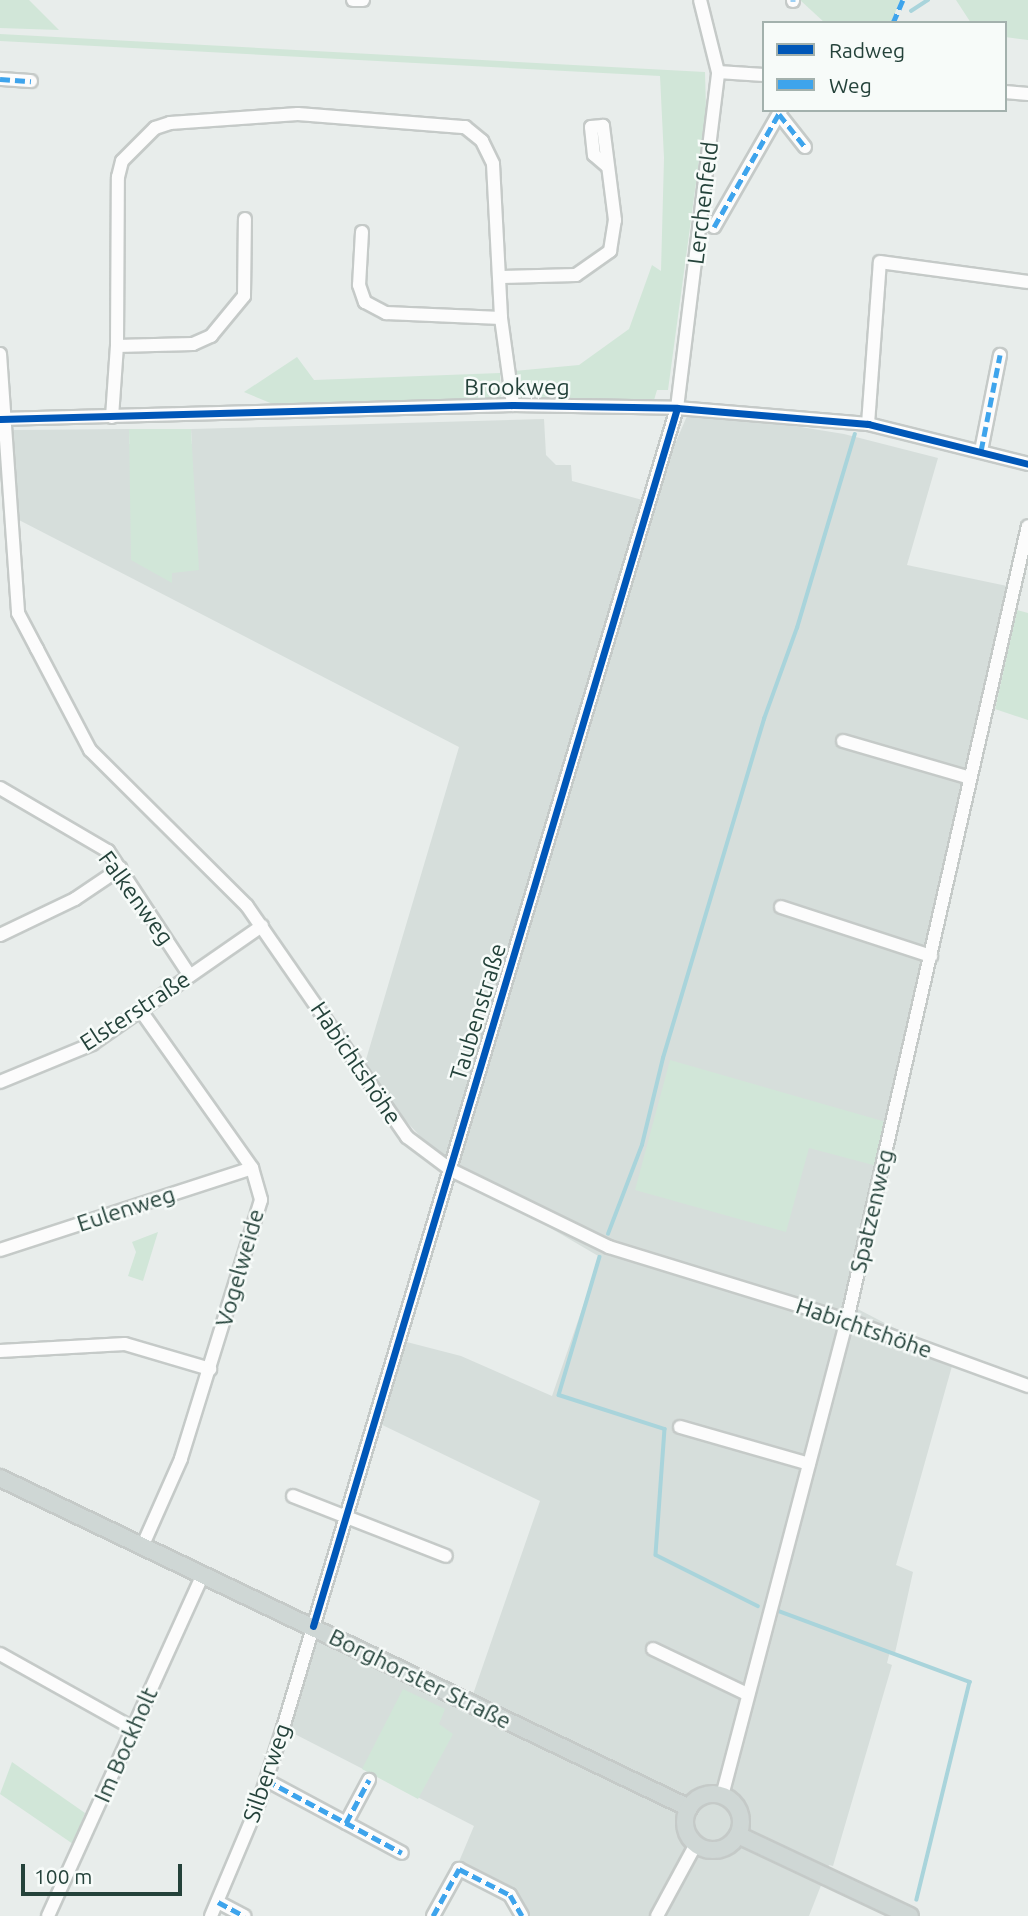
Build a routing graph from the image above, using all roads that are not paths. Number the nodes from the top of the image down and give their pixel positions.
1 (352, 0) edge
2 (363, 0) edge
3 (700, 0) edge
4 (718, 72) junction
5 (762, 75) edge
6 (0, 79) edge
7 (31, 80) dead end
8 (1007, 92) edge
9 (1028, 94) edge
10 (780, 112) edge
11 (804, 146) dead end
12 (606, 165) dead end
13 (245, 219) dead end
14 (714, 227) dead end
15 (362, 232) dead end
16 (502, 277) junction
17 (1028, 282) edge
18 (501, 318) junction
19 (117, 346) junction
20 (0, 354) edge
21 (1000, 355) dead end
22 (513, 405) junction
23 (677, 408) junction
24 (112, 417) junction
25 (4, 419) edge
26 (868, 424) junction
27 (981, 451) junction
28 (1028, 464) edge
29 (1028, 526) edge
30 (844, 741) dead end
31 (970, 778) junction
32 (0, 788) edge
33 (121, 868) junction
34 (781, 907) dead end
35 (262, 926) junction
36 (0, 936) edge
37 (930, 956) junction
38 (190, 976) junction
39 (141, 1011) junction
40 (0, 1082) edge
41 (252, 1168) junction
42 (451, 1170) junction
43 (0, 1250) edge
44 (847, 1321) junction
45 (0, 1351) edge
46 (210, 1370) junction
47 (1028, 1386) edge
48 (680, 1427) dead end
49 (809, 1464) junction
50 (0, 1478) edge
51 (293, 1496) dead end
52 (346, 1515) junction
53 (142, 1547) junction
54 (446, 1556) dead end
55 (203, 1574) junction
56 (313, 1626) junction
57 (653, 1649) dead end
58 (0, 1654) edge
59 (747, 1694) junction
60 (134, 1729) junction
61 (266, 1780) junction
62 (369, 1780) dead end
63 (722, 1796) junction
64 (688, 1808) junction
65 (346, 1823) junction
66 (738, 1835) junction
67 (696, 1844) junction
68 (402, 1853) dead end
69 (218, 1902) junction
70 (48, 1916) edge
71 (211, 1916) edge
72 (244, 1916) edge
73 (433, 1916) edge
74 (522, 1916) edge
75 (657, 1916) edge
76 (910, 1916) edge

1 - 2 street
3 - 4 street, Lerchenfeld
4 - 5 street
4 - 23 street, Lerchenfeld
6 - 7 street
8 - 9 street
10 - 11 street
10 - 14 street
12 - 16 street
13 - 19 street
15 - 18 street
16 - 18 street
16 - 19 street
17 - 26 street
18 - 22 street
19 - 24 street
20 - 25 street, Habichtshöhe
21 - 27 street
22 - 23 street, Brookweg
22 - 24 street, Brookweg
23 - 26 street, Brookweg
23 - 42 street, Taubenstraße
24 - 25 street, Brookweg
25 - 35 street, Habichtshöhe
26 - 27 street, Brookweg
27 - 28 street, Brookweg
29 - 31 street, Spatzenweg
30 - 31 street
31 - 37 street, Spatzenweg
32 - 33 street, Falkenweg
33 - 36 street
33 - 38 street, Falkenweg
34 - 37 street
35 - 38 street, Elsterstraße
35 - 42 street, Habichtshöhe
37 - 44 street, Spatzenweg
38 - 39 street, Elsterstraße
39 - 40 street, Elsterstraße
39 - 41 street, Vogelweide
41 - 43 street, Eulenweg
41 - 46 street, Vogelweide
42 - 44 street, Habichtshöhe
42 - 52 street, Taubenstraße
44 - 47 street, Habichtshöhe
44 - 49 street, Spatzenweg
45 - 46 street
46 - 53 street, Vogelweide
48 - 49 street
49 - 59 street, Spatzenweg
50 - 53 main road, Borghorster Straße
51 - 52 street
52 - 54 street
52 - 56 street, Taubenstraße
53 - 55 main road, Borghorster Straße
55 - 56 main road, Borghorster Straße
55 - 60 street, Im Bockholt
56 - 61 street, Silberweg
56 - 64 main road, Borghorster Straße
57 - 59 street
58 - 60 street
59 - 63 street, Spatzenweg
60 - 70 street, Im Bockholt
61 - 65 street
61 - 69 street, Silberweg
62 - 65 street
63 - 64 main road
63 - 66 main road
64 - 67 main road
65 - 68 street
66 - 67 main road
66 - 76 main road
67 - 75 street
69 - 71 street, Silberweg
69 - 72 street
73 - 74 street

